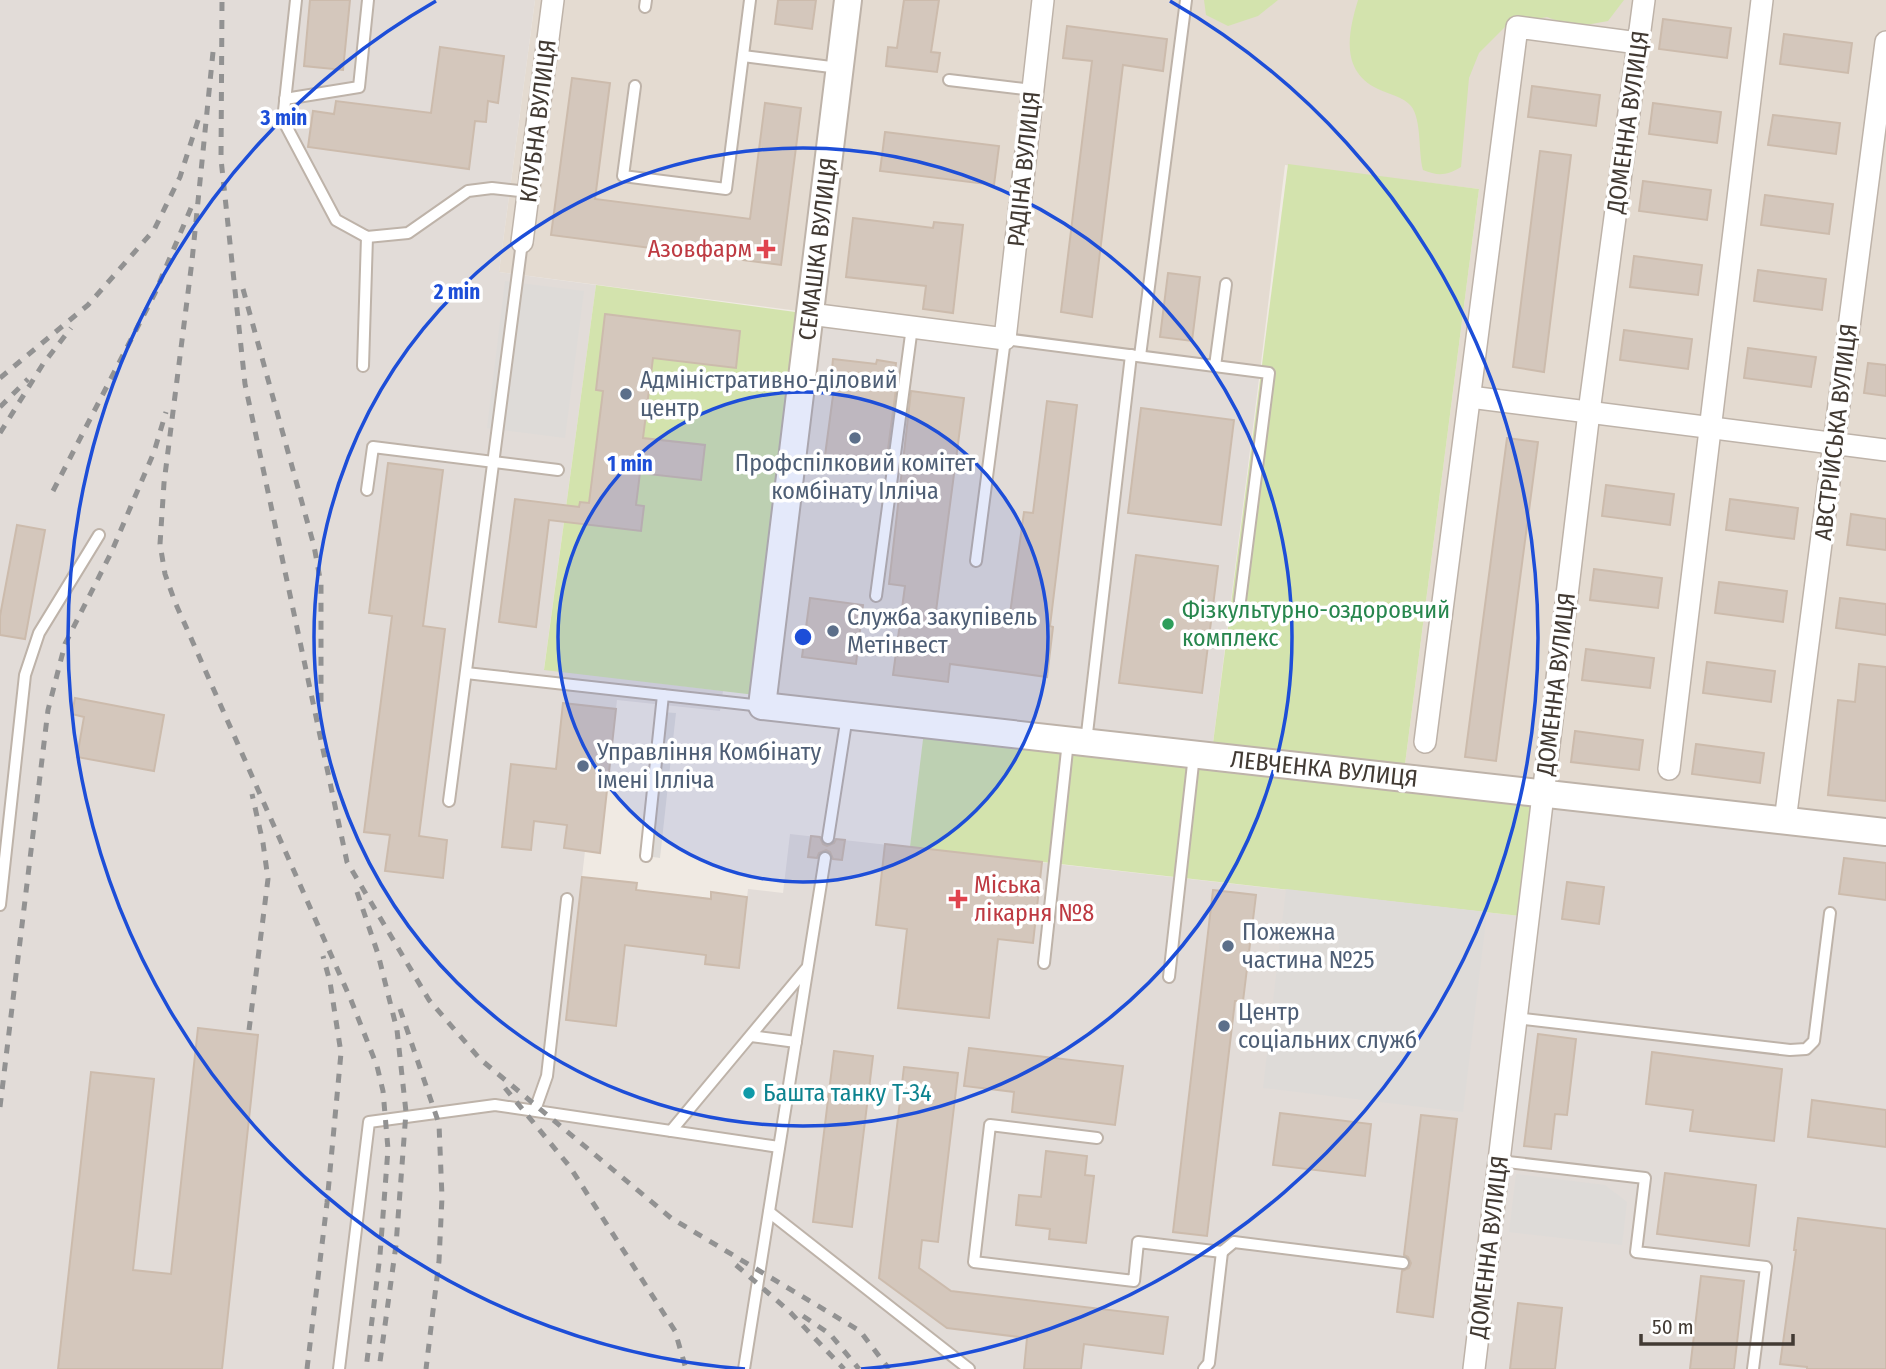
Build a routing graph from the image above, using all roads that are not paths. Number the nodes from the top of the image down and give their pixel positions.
1 (296, 0) edge
2 (368, 0) edge
3 (553, 0) edge
4 (751, 0) edge
5 (848, 0) edge
6 (1043, 0) edge
7 (1186, 0) edge
8 (1644, 0) edge
9 (1762, 0) edge
10 (1886, 42) edge
11 (1638, 43) junction
12 (743, 56) junction
13 (839, 68) junction
14 (949, 80) dead end
15 (635, 86) dead end
16 (1033, 90) junction
17 (285, 99) junction
18 (528, 192) junction
19 (367, 237) junction
20 (522, 242) joint
21 (1226, 284) dead end
22 (810, 314) junction
23 (912, 327) junction
24 (1005, 339) junction
25 (1136, 356) junction
26 (363, 366) dead end
27 (1215, 366) junction
28 (1470, 397) junction
29 (1589, 412) junction
30 (1710, 428) junction
31 (1834, 443) junction
32 (1886, 450) edge
33 (493, 462) junction
34 (558, 470) dead end
35 (367, 490) dead end
36 (99, 535) dead end
37 (976, 561) dead end
38 (876, 596) dead end
39 (1240, 601) dead end
40 (466, 673) junction
41 (663, 695) junction
42 (762, 706) junction
43 (847, 716) junction
44 (1077, 742) junction
45 (1425, 742) dead end
46 (1194, 755) junction
47 (1669, 769) dead end
48 (1542, 794) junction
49 (449, 801) dead end
50 (1785, 821) junction
51 (1886, 832) edge
52 (828, 838) dead end
53 (646, 856) dead end
54 (825, 858) dead end
55 (567, 899) dead end
56 (0, 905) edge
57 (1830, 913) dead end
58 (1044, 963) dead end
59 (808, 968) junction
60 (1169, 977) dead end
61 (1516, 1018) junction
62 (751, 1035) junction
63 (796, 1042) junction
64 (535, 1110) junction
65 (671, 1131) junction
66 (1097, 1138) dead end
67 (779, 1147) junction
68 (1499, 1161) junction
69 (769, 1212) junction
70 (1222, 1252) junction
71 (1403, 1263) dead end
72 (339, 1369) edge
73 (744, 1369) edge
74 (969, 1369) edge
75 (1204, 1369) edge
76 (1474, 1369) edge
77 (1754, 1369) edge

1 - 17 lane
2 - 17 lane
3 - 18 street, КЛУБНА ВУЛИЦЯ
4 - 12 lane
5 - 13 street, СЕМАШКА ВУЛИЦЯ
6 - 16 street, РАДІНА ВУЛИЦЯ
7 - 25 lane
8 - 11 street, ДОМЕННА ВУЛИЦЯ
9 - 30 street
10 - 31 street, АВСТРІЙСЬКА ВУЛИЦЯ
11 - 28 street
11 - 29 street, ДОМЕННА ВУЛИЦЯ
12 - 13 lane
12 - 15 lane
13 - 22 street, СЕМАШКА ВУЛИЦЯ
14 - 16 lane
16 - 24 street, РАДІНА ВУЛИЦЯ
17 - 19 lane
18 - 19 lane
18 - 20 street, КЛУБНА ВУЛИЦЯ
19 - 26 lane
20 - 33 lane
21 - 27 lane
22 - 23 street
22 - 42 street, СЕМАШКА ВУЛИЦЯ
23 - 24 street
23 - 38 lane
24 - 25 lane
24 - 37 lane
25 - 27 lane
25 - 44 lane
27 - 39 lane
28 - 29 street
28 - 45 street
29 - 30 street
29 - 48 street, ДОМЕННА ВУЛИЦЯ
30 - 31 street
30 - 47 street
31 - 32 street
31 - 50 street, АВСТРІЙСЬКА ВУЛИЦЯ
33 - 34 lane
33 - 35 lane
33 - 40 lane
36 - 56 lane
40 - 41 lane
40 - 49 lane
41 - 42 lane
41 - 53 lane
42 - 43 street, ЛЕВЧЕНКА ВУЛИЦЯ
43 - 44 street, ЛЕВЧЕНКА ВУЛИЦЯ
43 - 52 lane
44 - 46 street, ЛЕВЧЕНКА ВУЛИЦЯ
44 - 58 lane
46 - 48 street, ЛЕВЧЕНКА ВУЛИЦЯ
46 - 60 lane
48 - 50 street, ЛЕВЧЕНКА ВУЛИЦЯ
48 - 61 street, ДОМЕННА ВУЛИЦЯ
50 - 51 street, ЛЕВЧЕНКА ВУЛИЦЯ
54 - 59 lane
55 - 64 lane
57 - 61 lane
59 - 62 lane
59 - 63 lane
61 - 68 street, ДОМЕННА ВУЛИЦЯ
62 - 63 lane
62 - 65 lane
63 - 67 lane
64 - 65 lane
64 - 72 lane
65 - 67 lane
66 - 70 lane
67 - 69 lane
68 - 76 street, ДОМЕННА ВУЛИЦЯ
68 - 77 lane
69 - 73 lane
69 - 74 lane
70 - 71 lane
70 - 75 lane

